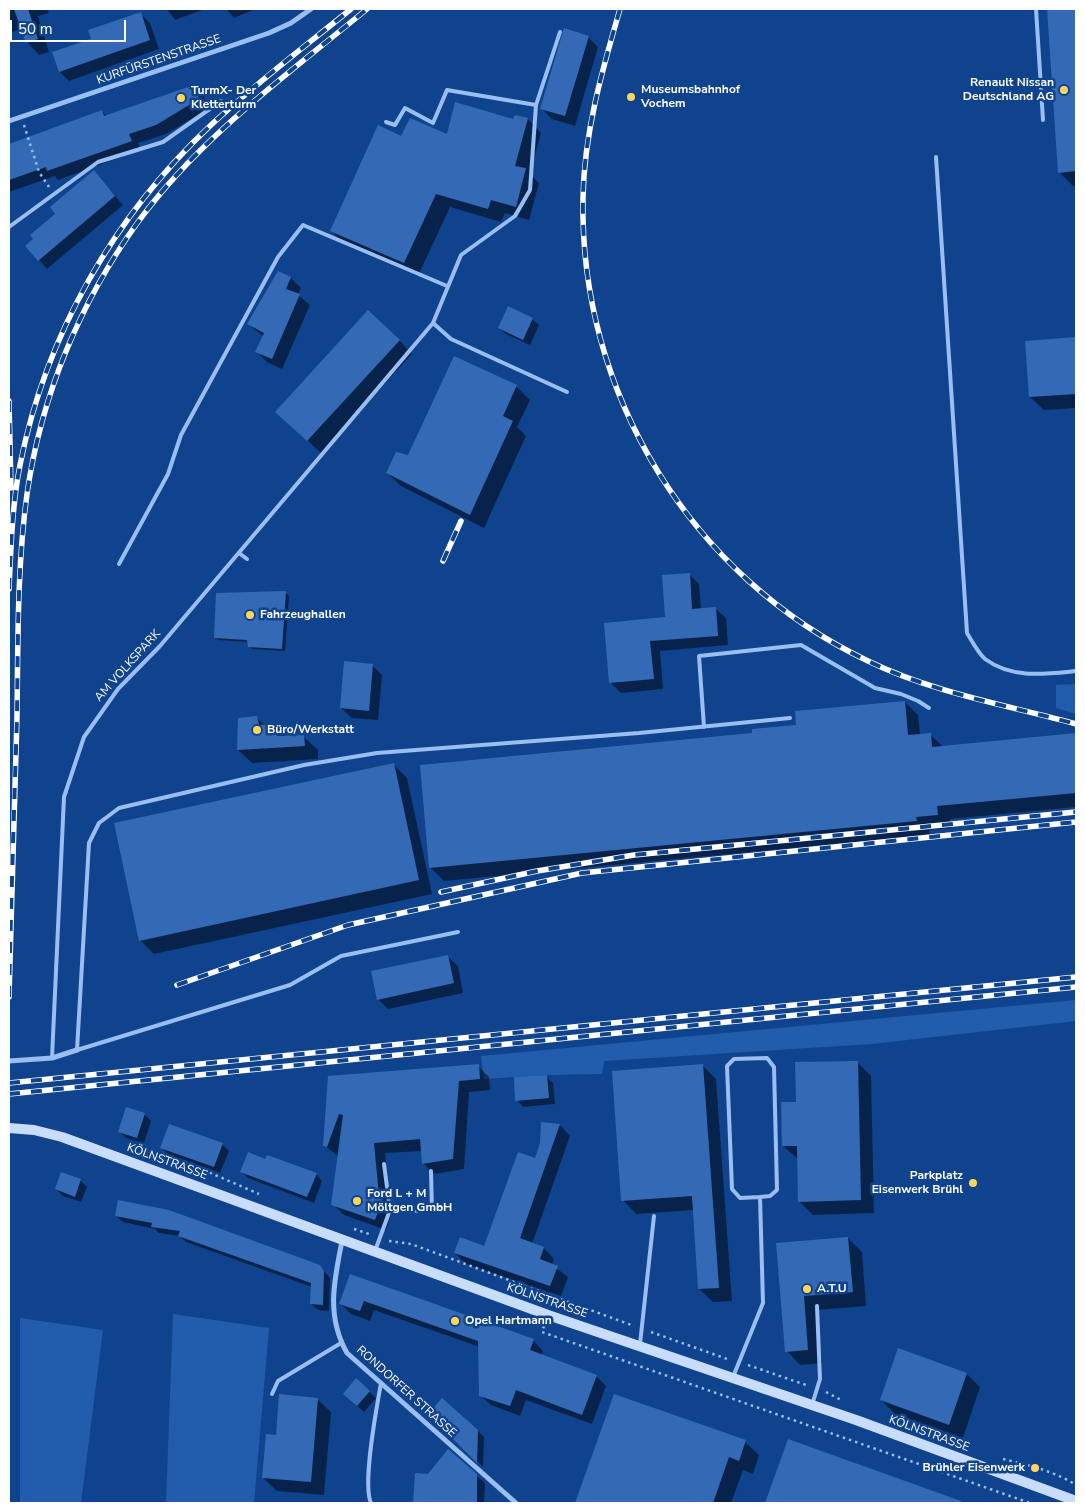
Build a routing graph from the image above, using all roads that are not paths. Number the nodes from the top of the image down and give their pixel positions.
1 (311, 9) edge
2 (1036, 9) edge
3 (560, 32) dead end
4 (221, 101) dead end
5 (536, 105) junction
6 (1043, 120) dead end
7 (9, 121) edge
8 (386, 122) dead end
9 (936, 157) dead end
10 (9, 227) edge
11 (447, 286) junction
12 (432, 323) junction
13 (567, 392) dead end
14 (239, 554) junction
15 (247, 559) dead end
16 (119, 564) dead end
17 (1076, 671) edge
18 (929, 708) dead end
19 (790, 718) dead end
20 (704, 727) junction
21 (458, 932) dead end
22 (77, 1050) junction
23 (52, 1058) junction
24 (9, 1061) edge
25 (9, 1128) edge
26 (384, 1164) dead end
27 (431, 1171) dead end
28 (760, 1197) junction
29 (390, 1210) junction
30 (654, 1216) dead end
31 (342, 1241) junction
32 (375, 1253) junction
33 (817, 1306) dead end
34 (341, 1343) junction
35 (640, 1347) junction
36 (732, 1378) junction
37 (381, 1383) junction
38 (272, 1394) dead end
39 (812, 1406) junction
40 (1076, 1501) edge
41 (371, 1503) edge
42 (516, 1503) edge

1 - 7 street, KURFÜRSTENSTRASSE
2 - 6 lane
3 - 5 lane, AM VOLKSPARK
4 - 10 lane
5 - 8 lane
5 - 11 lane, AM VOLKSPARK
9 - 17 lane
11 - 12 lane, AM VOLKSPARK
11 - 16 lane
12 - 13 lane
12 - 14 lane, AM VOLKSPARK
14 - 15 lane
14 - 23 lane, AM VOLKSPARK
18 - 20 lane
19 - 20 lane
20 - 22 lane
21 - 22 lane
22 - 23 street
23 - 24 street
25 - 31 main road, KÖLNSTRASSE
26 - 29 lane
27 - 29 lane
28 - 28 lane
28 - 36 lane
29 - 32 lane
30 - 35 lane
31 - 32 main road, KÖLNSTRASSE
31 - 34 street, RONDORFER STRASSE
32 - 35 main road, KÖLNSTRASSE
33 - 39 lane
34 - 37 street, RONDORFER STRASSE
34 - 38 lane
35 - 36 main road, KÖLNSTRASSE
36 - 39 main road, KÖLNSTRASSE
37 - 41 lane
37 - 42 street, RONDORFER STRASSE
39 - 40 main road, KÖLNSTRASSE

